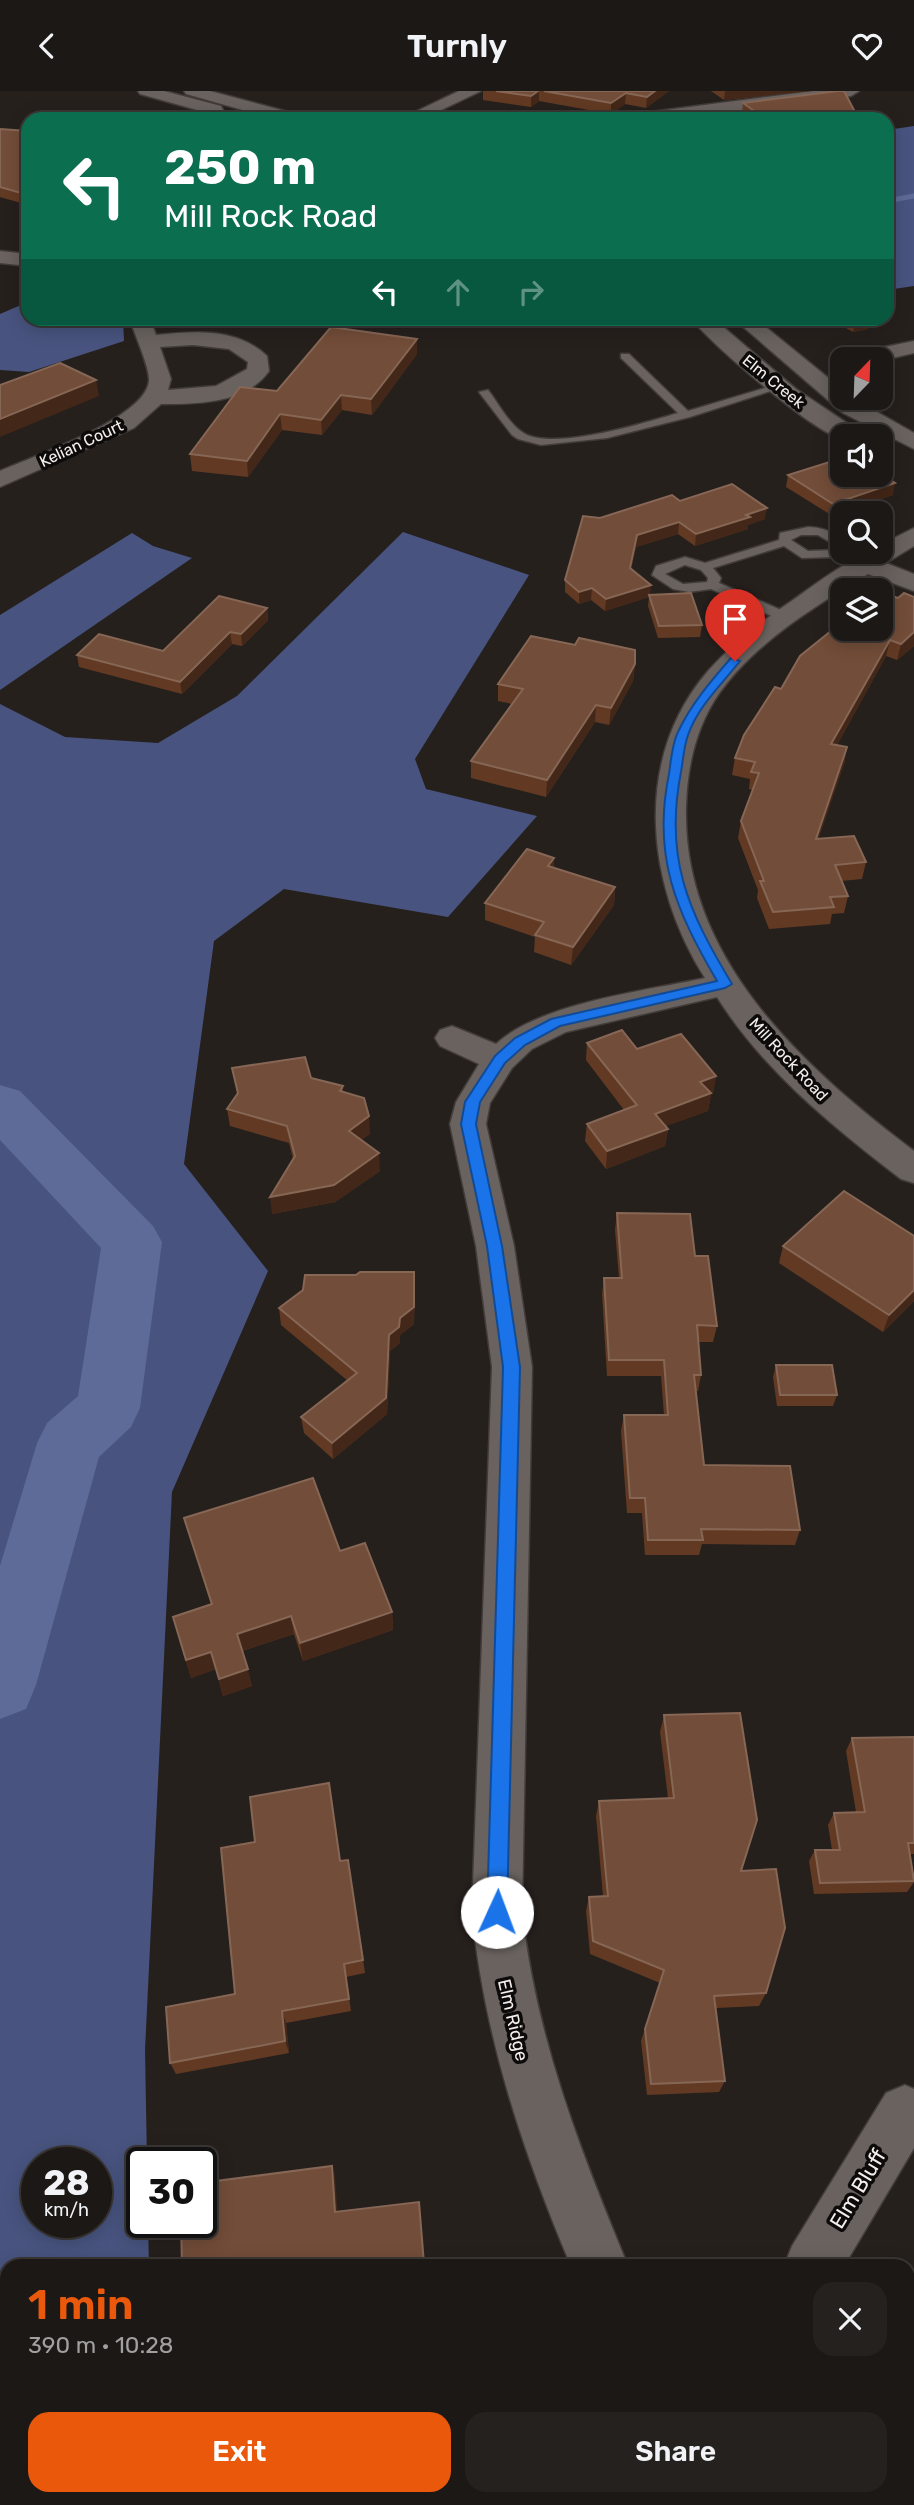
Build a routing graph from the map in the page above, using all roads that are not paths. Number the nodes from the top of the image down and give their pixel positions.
1 (146, 91) edge
2 (192, 91) edge
3 (473, 91) edge
4 (851, 91) edge
5 (662, 96) dead end
6 (425, 111) dead end
7 (222, 112) edge
8 (268, 112) edge
9 (687, 112) joint
10 (0, 246) edge
11 (21, 247) edge
12 (0, 257) edge
13 (21, 259) edge
14 (143, 326) edge
15 (710, 326) edge
16 (752, 326) edge
17 (149, 342) junction
18 (914, 348) edge
19 (625, 356) dead end
20 (893, 356) edge
21 (893, 362) edge
22 (914, 363) edge
23 (803, 370) junction
24 (830, 377) edge
25 (777, 386) junction
26 (484, 392) dead end
27 (155, 397) junction
28 (855, 410) edge
29 (685, 414) junction
30 (832, 424) edge
31 (914, 442) edge
32 (893, 456) edge
33 (914, 465) edge
34 (0, 479) edge
35 (914, 535) edge
36 (830, 536) edge
37 (785, 542) junction
38 (830, 553) edge
39 (867, 565) junction
40 (705, 567) junction
41 (914, 583) edge
42 (712, 585) junction
43 (783, 616) junction
44 (725, 984) junction
45 (452, 1038) dead end
46 (500, 1060) junction
47 (914, 1170) edge
48 (905, 2112) dead end
49 (597, 2259) edge
50 (815, 2259) edge

1 - 7 street
2 - 8 street
3 - 6 street
4 - 9 street
5 - 9 street
10 - 11 street
12 - 13 street
14 - 17 street
15 - 25 street, Elm Creek
16 - 23 street, Elm Creek
17 - 27 street
17 - 27 street
18 - 20 street
19 - 29 lane
21 - 22 street
23 - 24 street, Elm Creek
23 - 25 street
24 - 25 street
25 - 29 lane
25 - 30 street, Elm Creek
26 - 29 lane
27 - 34 street, Kelian Court
28 - 31 street, Elm Creek
32 - 33 street
35 - 39 street, Mill Rock Road
36 - 37 lane
37 - 38 lane
37 - 40 lane
39 - 41 street
39 - 43 street, Mill Rock Road
40 - 42 lane
40 - 42 lane
42 - 43 lane
43 - 44 street, Mill Rock Road
44 - 46 street, Elm Ridge
44 - 47 street, Mill Rock Road
45 - 46 street
46 - 49 street, Elm Ridge
48 - 50 street, Elm Bluff

